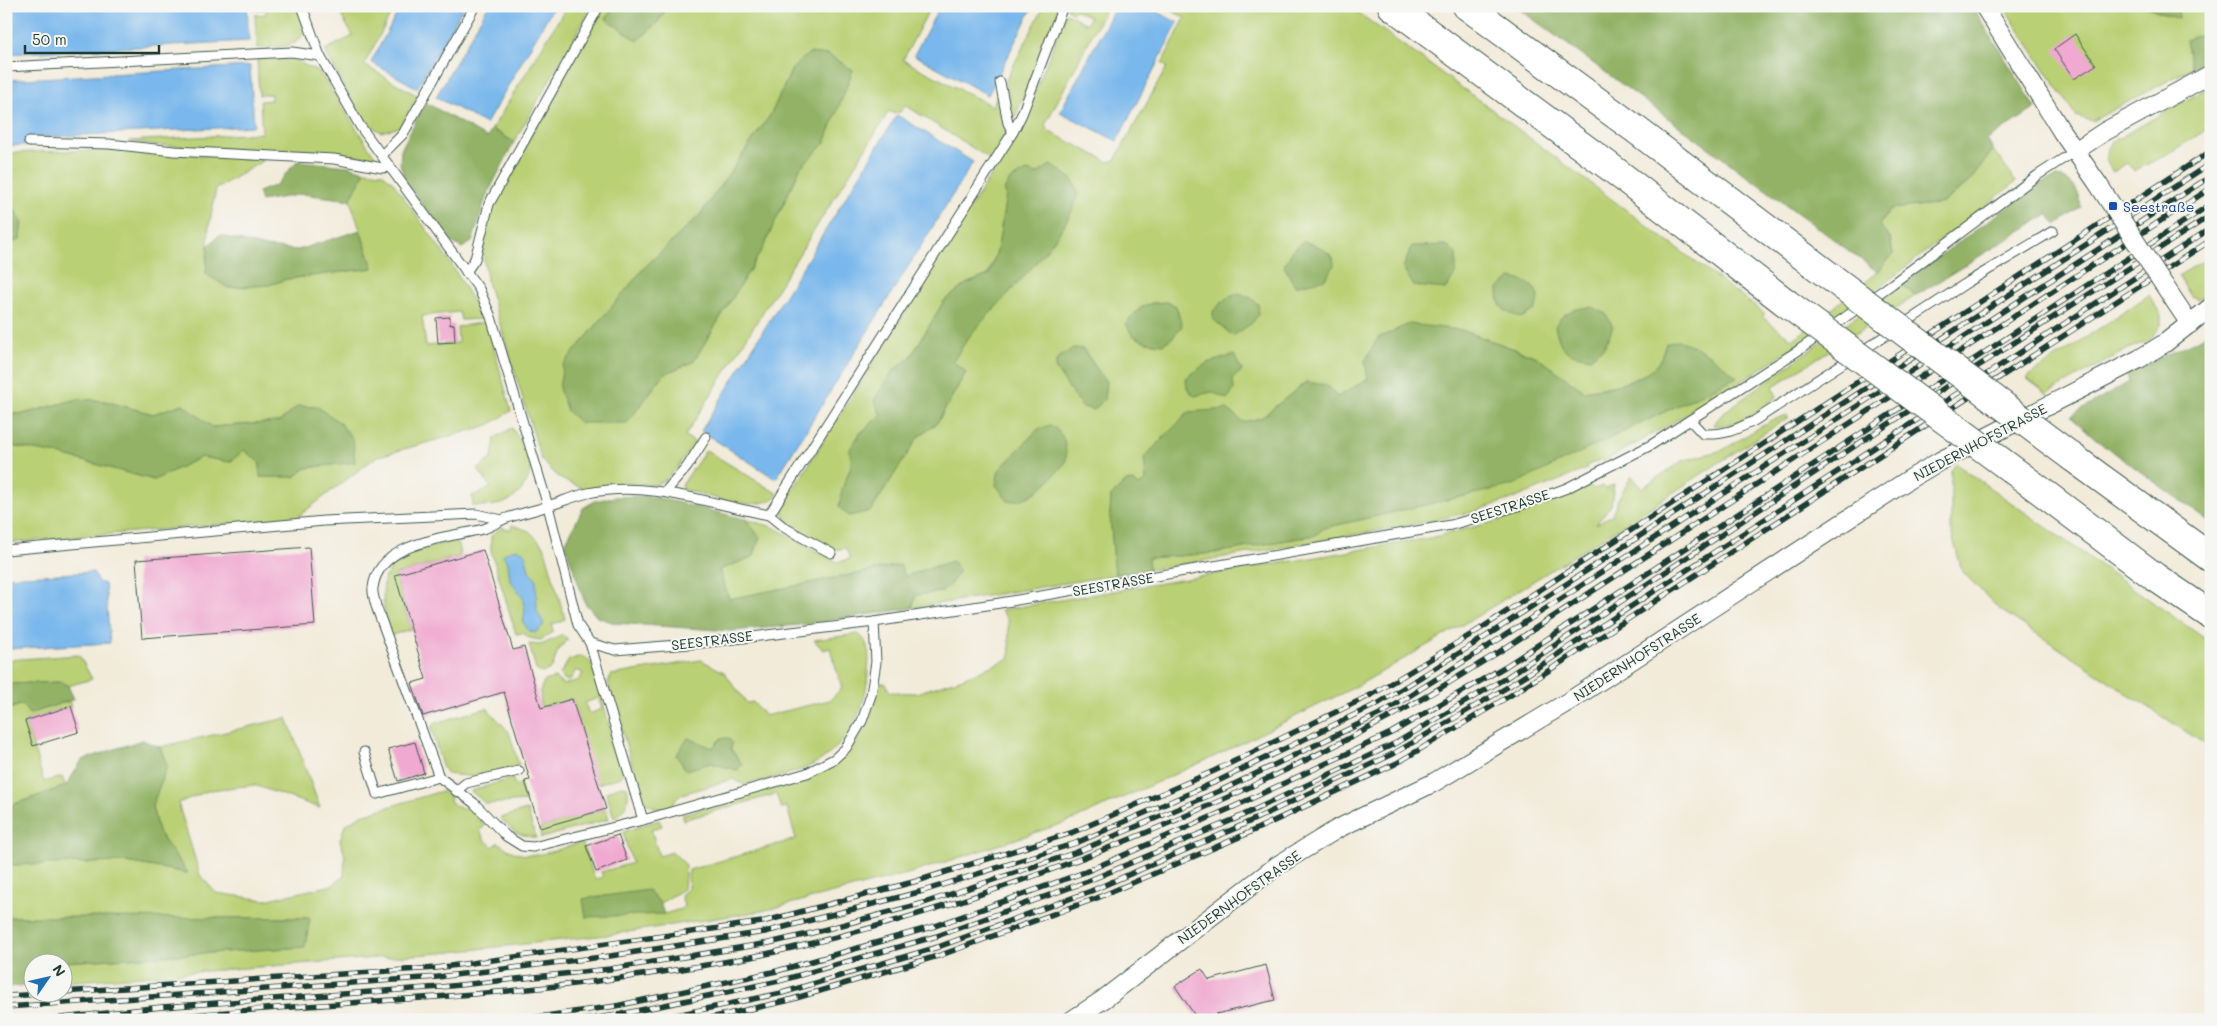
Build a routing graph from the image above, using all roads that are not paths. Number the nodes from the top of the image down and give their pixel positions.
1 (302, 6) edge
2 (475, 6) edge
3 (599, 6) edge
4 (1064, 6) edge
5 (1392, 6) edge
6 (1467, 6) edge
7 (1984, 6) edge
8 (320, 56) junction
9 (6, 67) edge
10 (2211, 74) edge
11 (1000, 82) dead end
12 (1013, 132) junction
13 (29, 142) dead end
14 (2075, 151) junction
15 (382, 155) junction
16 (390, 166) junction
17 (2053, 231) dead end
18 (466, 272) junction
19 (2211, 307) edge
20 (2190, 324) junction
21 (1690, 420) junction
22 (706, 437) dead end
23 (665, 492) junction
24 (548, 506) junction
25 (769, 516) junction
26 (502, 520) junction
27 (6, 550) edge
28 (831, 553) dead end
29 (2211, 558) edge
30 (2211, 615) edge
31 (874, 622) junction
32 (590, 643) junction
33 (364, 752) dead end
34 (519, 771) dead end
35 (439, 776) junction
36 (456, 791) junction
37 (643, 820) junction
38 (1072, 1020) edge

1 - 8 lane
2 - 15 lane
3 - 18 lane
4 - 12 lane
5 - 30 highway, bridge
6 - 29 highway, bridge
7 - 14 street
8 - 9 lane
8 - 15 lane
10 - 14 street, SEESTRASSE
11 - 12 lane
12 - 25 lane
13 - 16 lane
14 - 20 street, bridge
14 - 21 lane, SEESTRASSE
15 - 16 lane
16 - 18 lane
17 - 21 lane
18 - 24 lane
19 - 20 street, NIEDERNHOFSTRASSE
20 - 38 street, NIEDERNHOFSTRASSE
21 - 31 lane, SEESTRASSE
22 - 23 lane
23 - 24 lane
23 - 25 lane
24 - 26 lane
24 - 32 lane
25 - 28 lane
26 - 27 lane
26 - 35 lane
31 - 32 lane, SEESTRASSE
31 - 37 lane
32 - 37 lane
33 - 35 lane
34 - 36 lane
35 - 36 lane
36 - 37 lane

